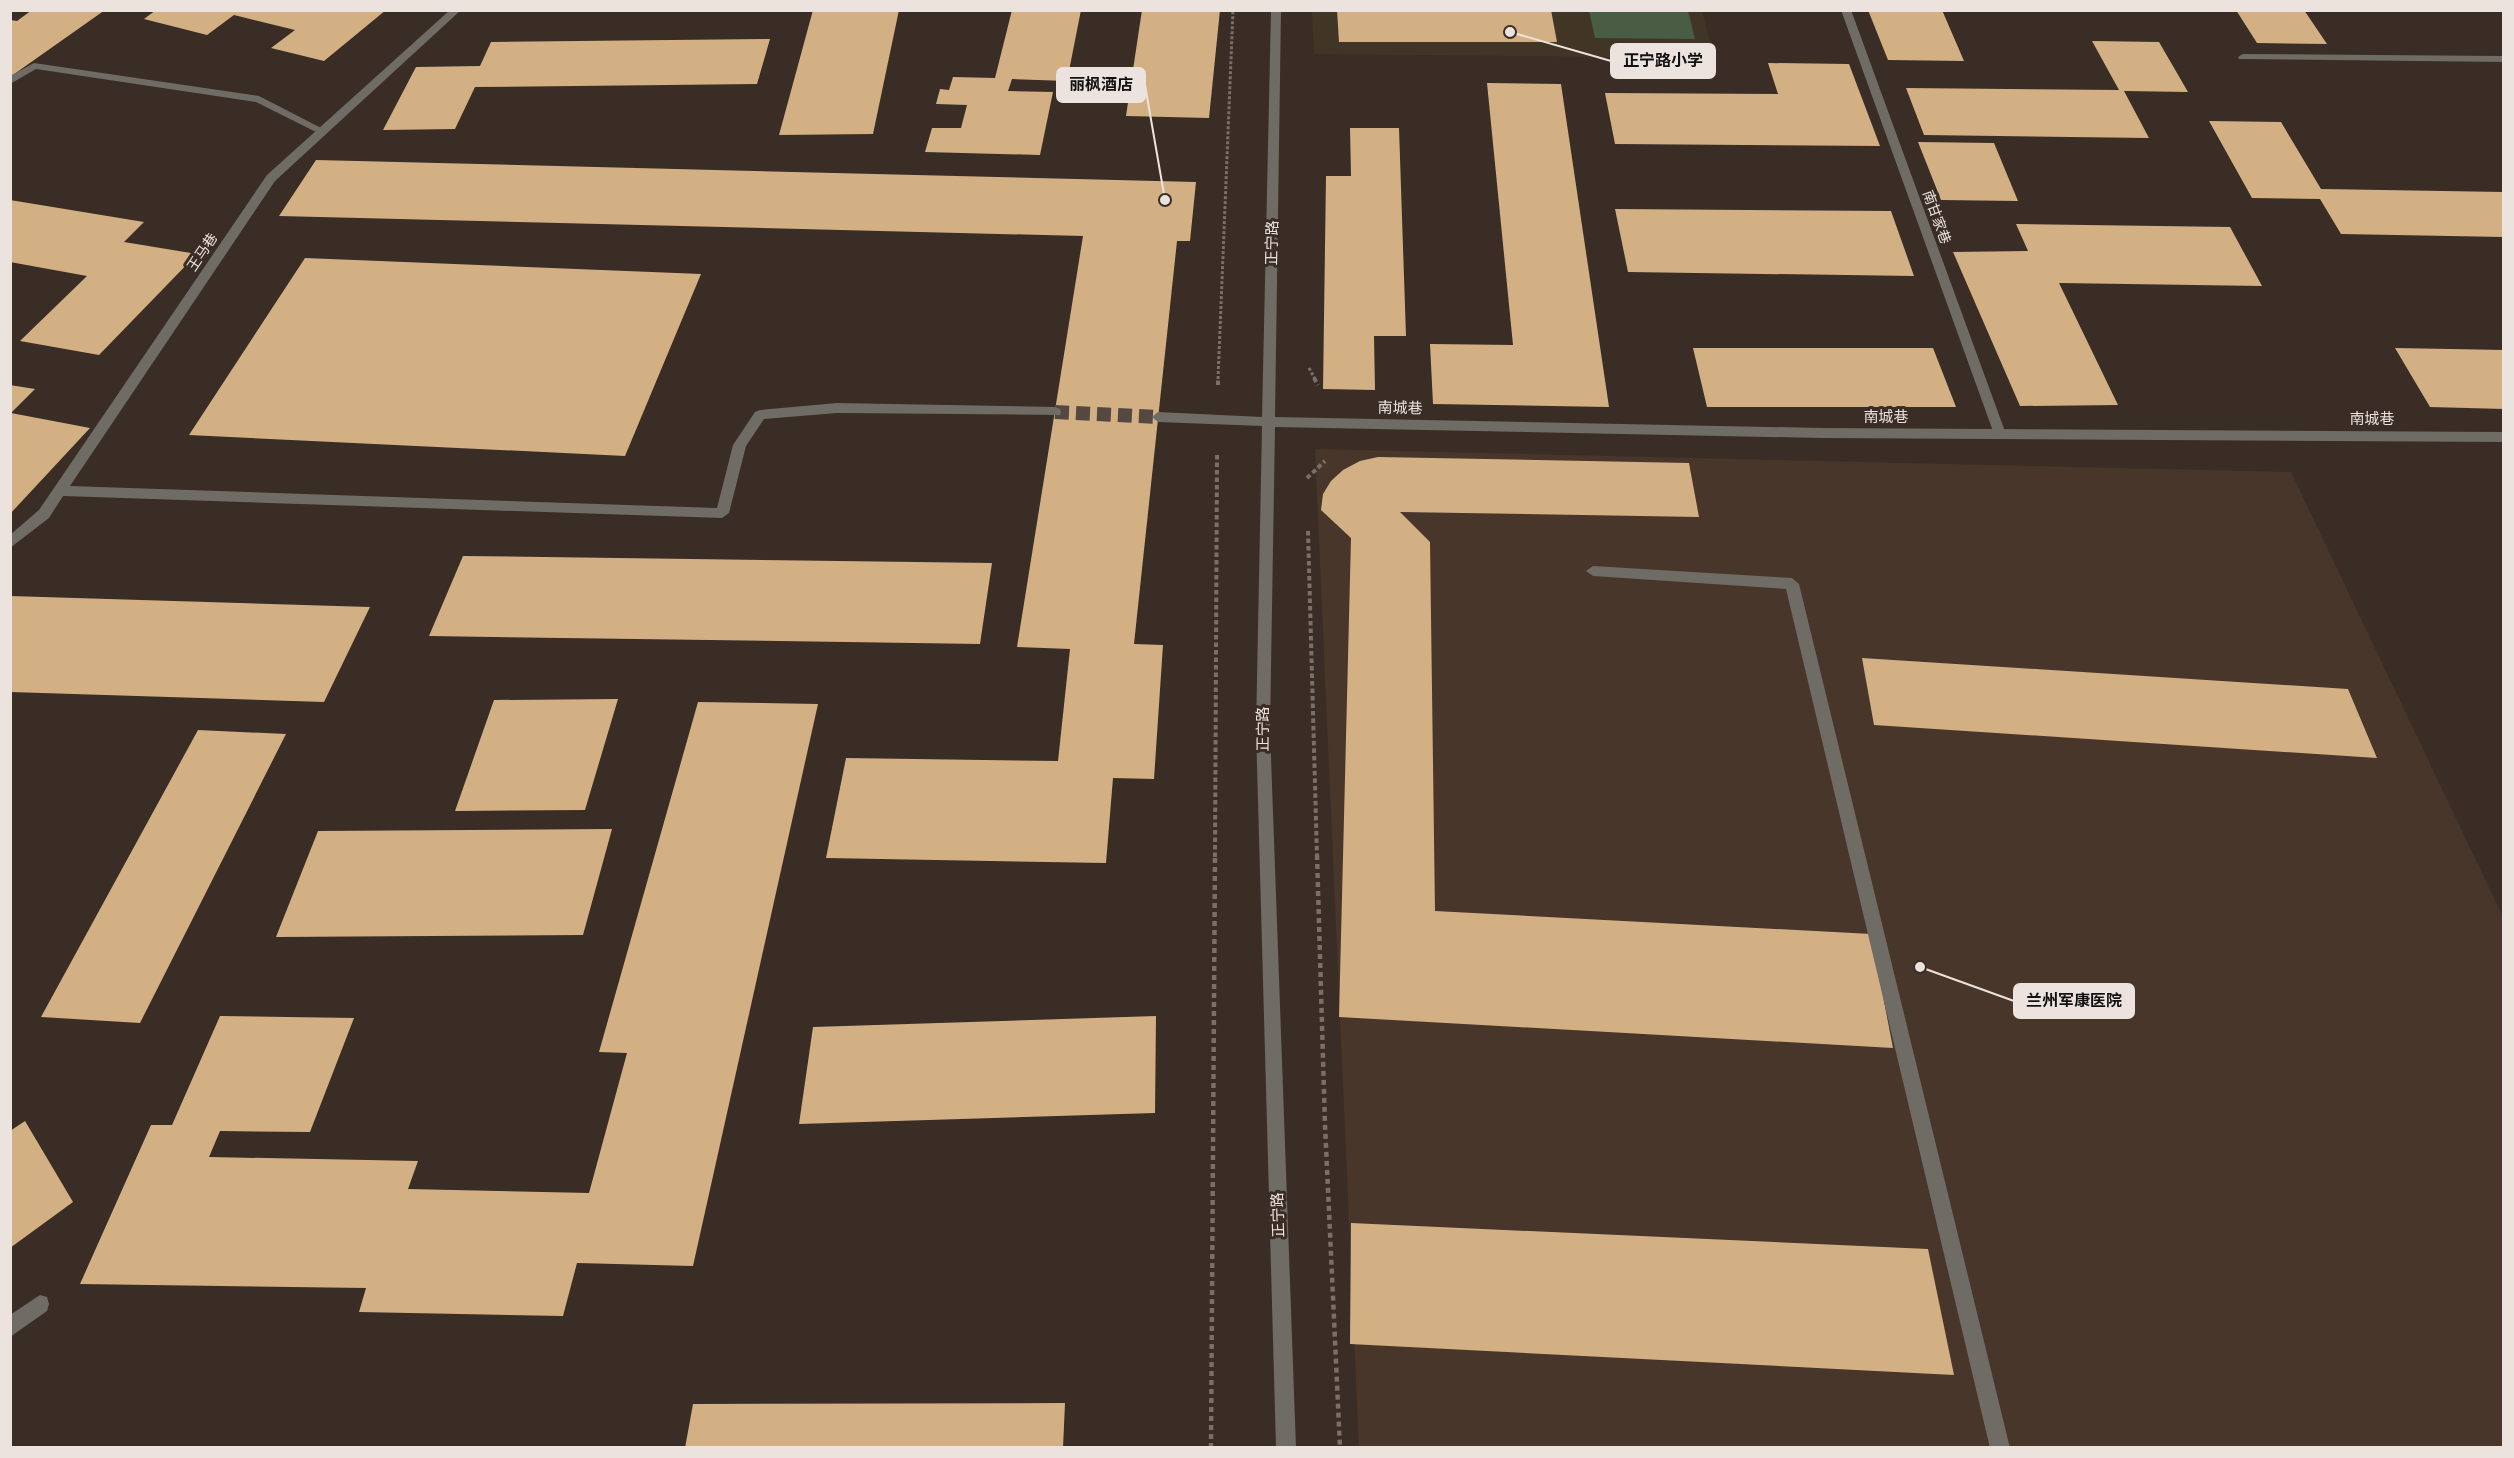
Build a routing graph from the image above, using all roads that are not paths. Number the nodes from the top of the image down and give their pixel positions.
1 (456, 10) edge
2 (1276, 10) edge
3 (1846, 10) edge
4 (2243, 57) dead end
5 (2504, 59) edge
6 (10, 81) edge
7 (322, 131) junction
8 (1055, 412) tunnel mouth
9 (1158, 417) tunnel mouth
10 (1269, 423) junction
11 (2000, 434) junction
12 (2504, 436) edge
13 (59, 491) junction
14 (10, 543) edge
15 (1593, 571) dead end
16 (40, 1304) dead end
17 (10, 1328) edge
18 (1286, 1448) edge
19 (2000, 1448) edge

1 - 7 street, 王马巷
2 - 10 street, 正宁路
3 - 11 street, 南甘家巷
4 - 5 street
6 - 7 street
7 - 13 street, 王马巷
8 - 13 street
9 - 10 street, 南城巷
10 - 11 street, 南城巷
10 - 18 street, 正宁路
11 - 12 street, 南城巷
13 - 14 street, 王马巷
15 - 19 street
16 - 17 street

